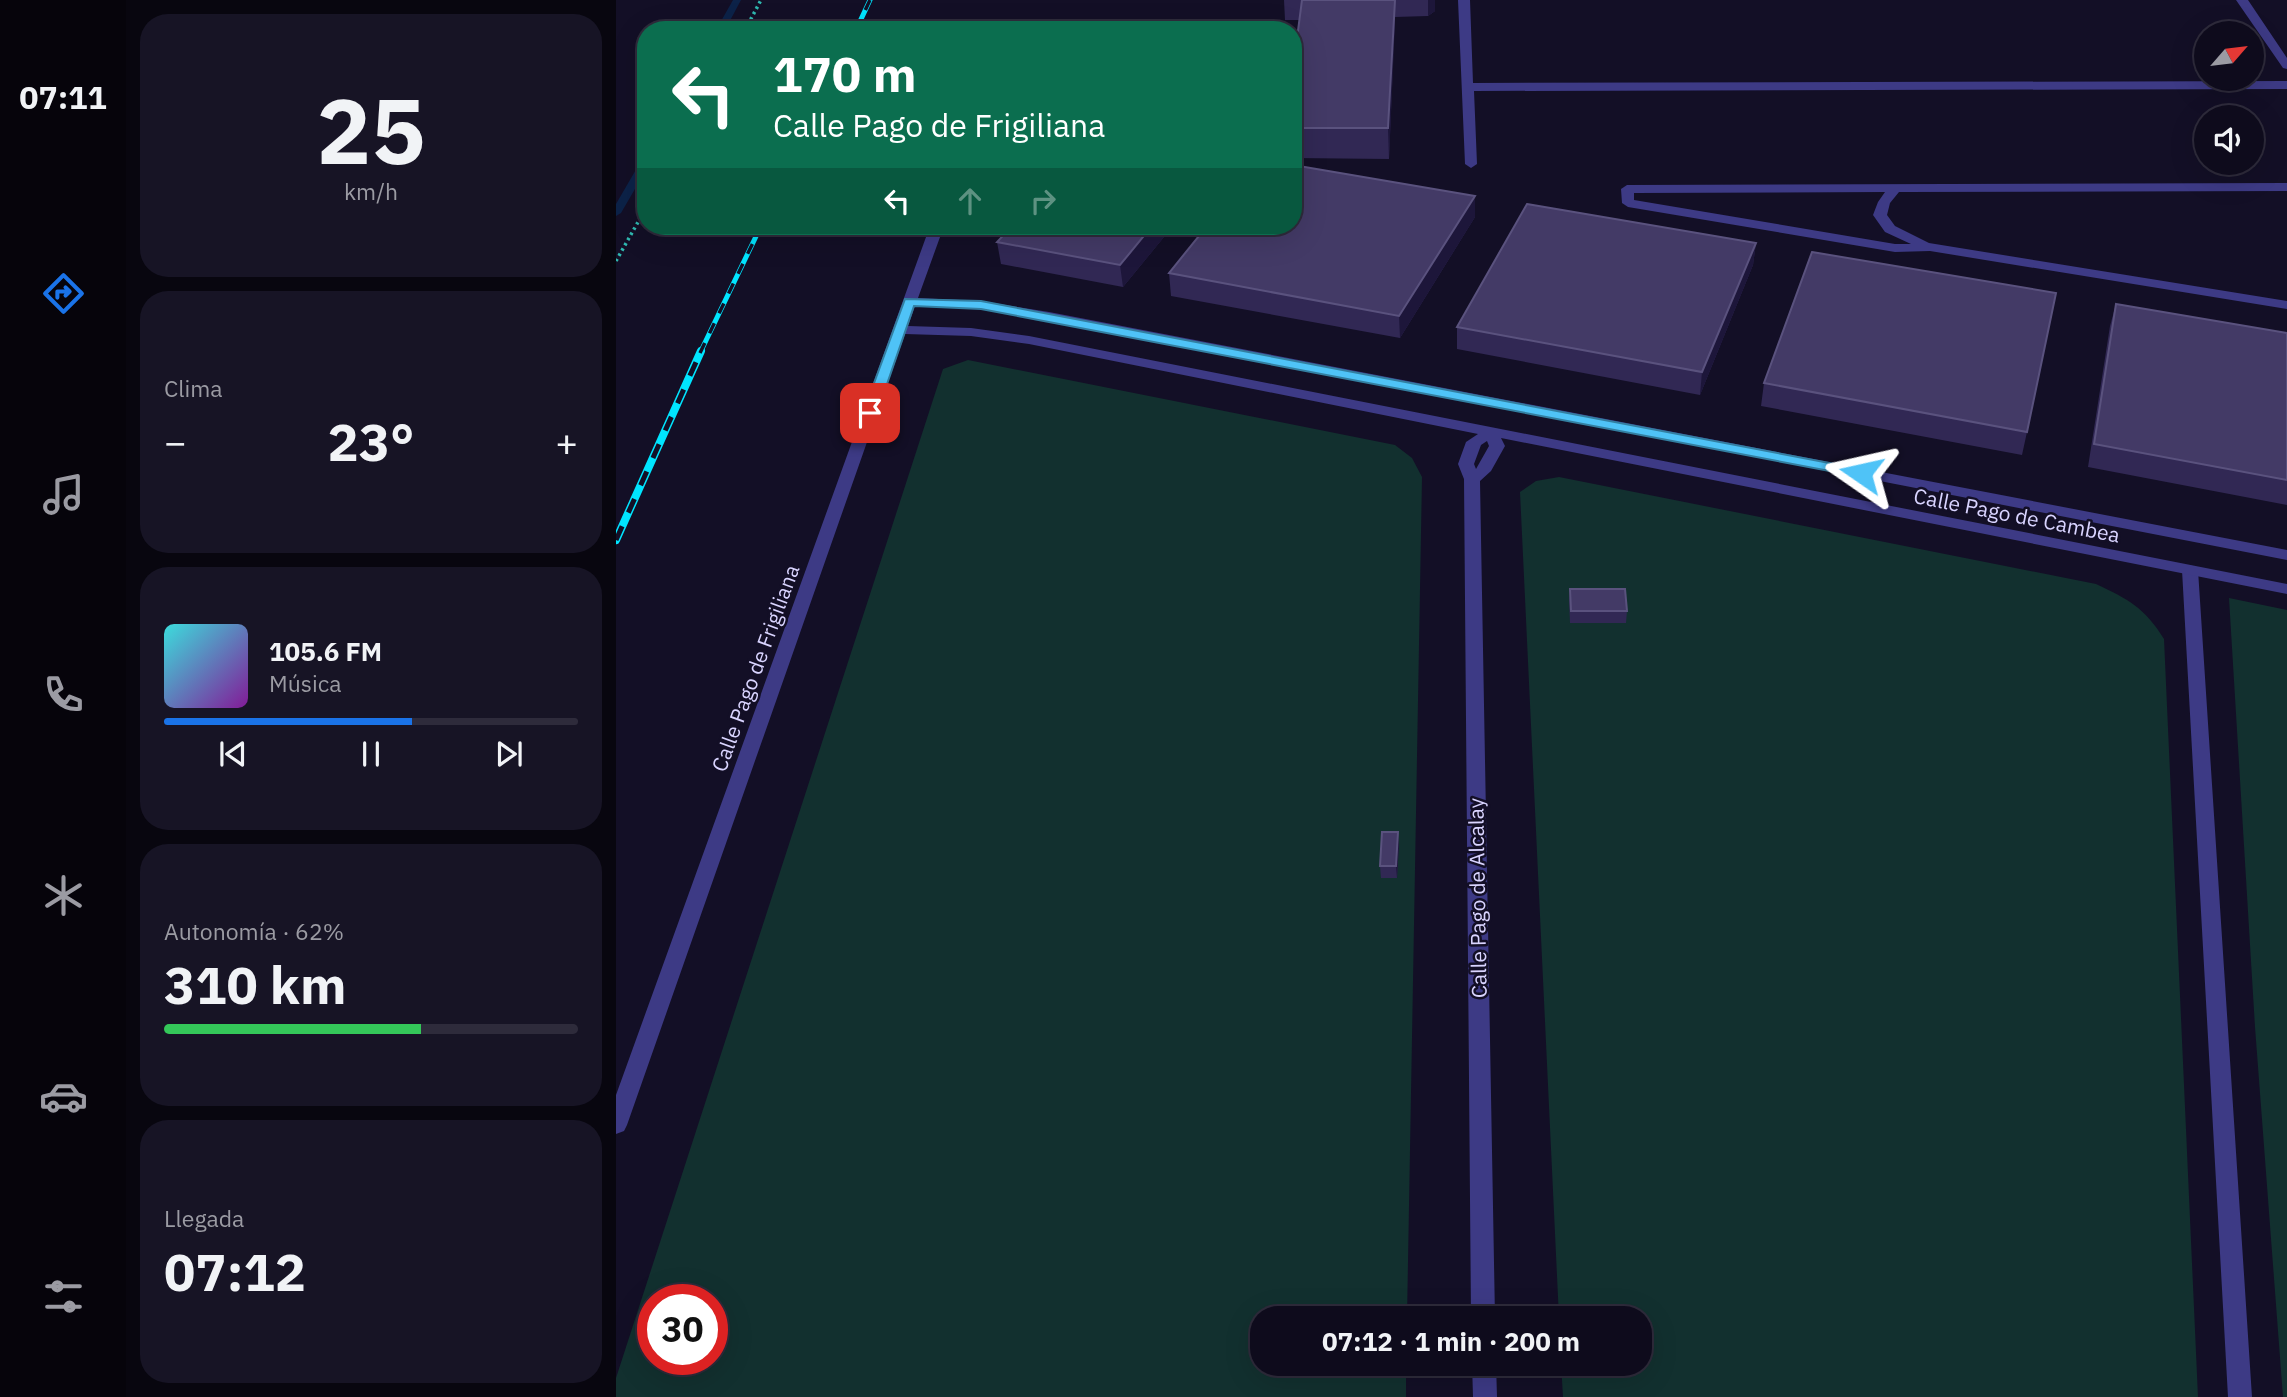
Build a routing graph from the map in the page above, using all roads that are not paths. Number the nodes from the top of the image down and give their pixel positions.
1 (1464, 0) edge
2 (2242, 0) edge
3 (2287, 66) edge
4 (2287, 85) edge
5 (1468, 87) junction
6 (1471, 164) dead end
7 (2287, 187) edge
8 (1895, 188) junction
9 (934, 235) edge
10 (1930, 247) junction
11 (909, 302) junction
12 (2287, 305) edge
13 (899, 330) junction
14 (1506, 404) junction
15 (1491, 433) junction
16 (2287, 555) edge
17 (2190, 570) junction
18 (2287, 589) edge
19 (616, 1125) edge
20 (1483, 1306) edge
21 (1484, 1376) edge
22 (1485, 1397) edge
23 (2240, 1397) edge

1 - 5 street
2 - 3 street
4 - 5 street
5 - 6 street
7 - 8 street
8 - 10 street
8 - 10 street
9 - 11 street, Calle Pago de Frigiliana
10 - 12 street
11 - 13 street, Calle Pago de Frigiliana
11 - 14 street, Calle Pago de Cambea
13 - 15 street, Calle Pago de Cambea
13 - 19 street, Calle Pago de Frigiliana
14 - 15 street
14 - 16 street, Calle Pago de Cambea
15 - 17 street, Calle Pago de Cambea
15 - 20 street, Calle Pago de Alcalay
17 - 18 street, Calle Pago de Cambea
17 - 23 street
21 - 22 street

